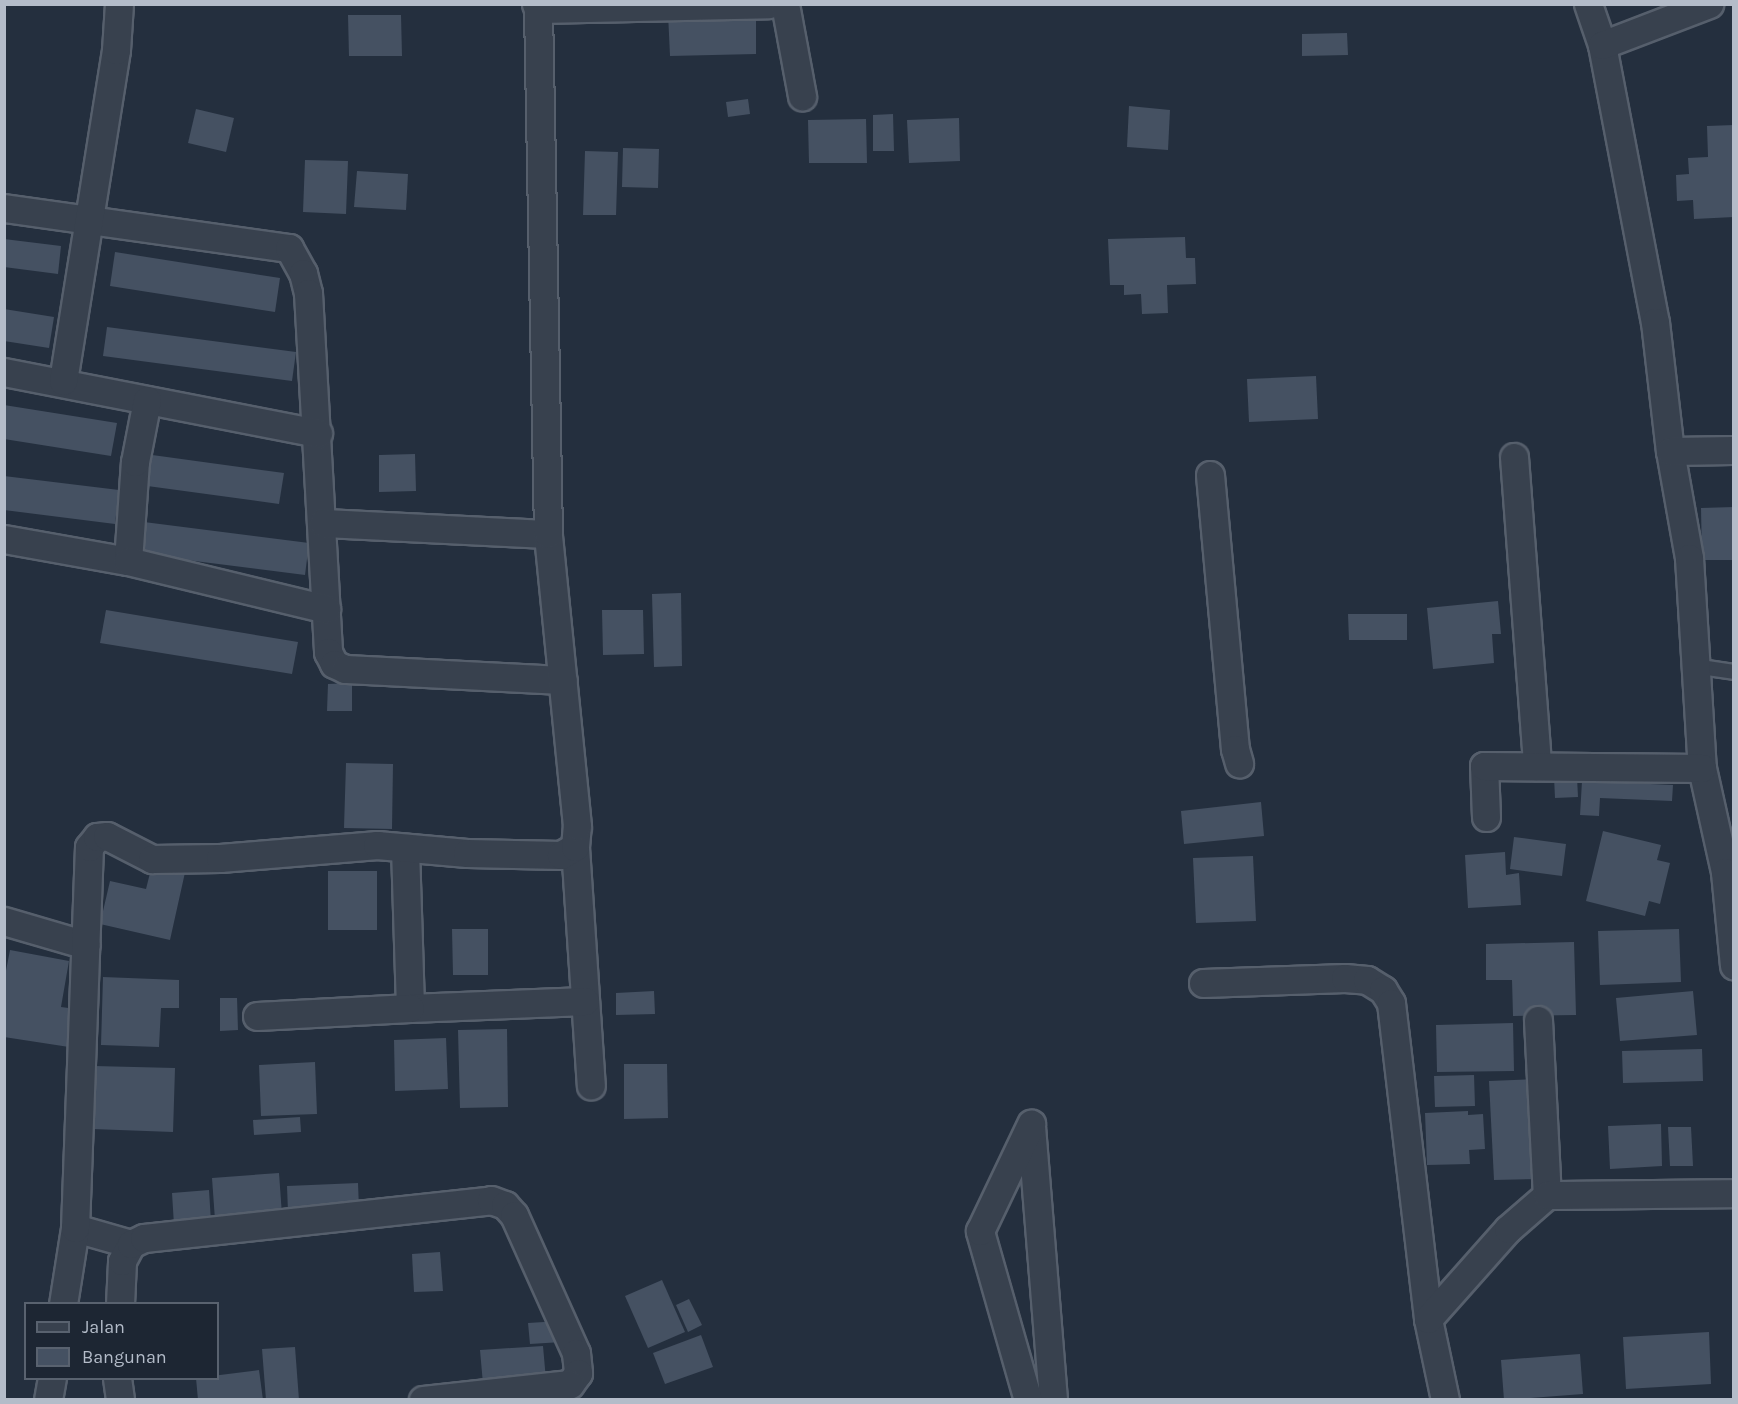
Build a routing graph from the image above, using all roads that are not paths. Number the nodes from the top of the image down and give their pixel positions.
1 (119, 4) edge
2 (769, 4) edge
3 (785, 4) edge
4 (1588, 4) edge
5 (1709, 4) edge
6 (537, 7) edge
7 (1602, 45) junction
8 (802, 96) dead end
9 (4, 208) edge
10 (87, 220) junction
11 (4, 372) edge
12 (63, 381) junction
13 (147, 400) junction
14 (318, 434) junction
15 (1734, 450) edge
16 (1670, 451) junction
17 (1514, 457) dead end
18 (1210, 475) dead end
19 (323, 523) junction
20 (548, 534) junction
21 (4, 539) edge
22 (128, 561) junction
23 (326, 609) junction
24 (1694, 666) junction
25 (1734, 672) edge
26 (562, 680) junction
27 (1239, 762) dead end
28 (1537, 766) junction
29 (1702, 768) junction
30 (1486, 817) dead end
31 (574, 847) junction
32 (405, 848) junction
33 (4, 921) edge
34 (86, 945) junction
35 (1734, 966) edge
36 (1203, 983) dead end
37 (585, 1001) junction
38 (410, 1008) junction
39 (256, 1016) dead end
40 (1538, 1020) dead end
41 (591, 1085) dead end
42 (1734, 1193) edge
43 (1547, 1195) junction
44 (75, 1228) junction
45 (131, 1244) junction
46 (63, 1302) edge
47 (120, 1302) edge
48 (1428, 1319) junction
49 (52, 1380) edge
50 (117, 1380) edge
51 (48, 1400) edge
52 (120, 1400) edge
53 (423, 1400) edge
54 (1028, 1400) edge
55 (1053, 1400) edge
56 (1445, 1400) edge

1 - 10 street
2 - 6 street
3 - 8 street
4 - 7 street
5 - 7 street
6 - 20 street
7 - 16 street
9 - 10 street
10 - 12 street
10 - 14 street
11 - 12 street
12 - 13 street
13 - 14 street
13 - 22 street
14 - 19 street
15 - 16 street
16 - 24 street
17 - 28 street
18 - 27 street
19 - 20 street
19 - 23 street
20 - 26 street
21 - 22 street
22 - 23 street
23 - 26 street
24 - 25 lane
24 - 29 street
26 - 31 street
28 - 29 street
28 - 30 street
29 - 35 street
31 - 32 street
31 - 37 street
32 - 34 street
32 - 38 street
33 - 34 street
34 - 44 street
36 - 48 street
37 - 38 street
37 - 41 street
38 - 39 street
40 - 43 street
42 - 43 street
43 - 48 street
44 - 45 street
44 - 46 street
45 - 47 street
45 - 53 street
48 - 56 street
49 - 51 street
50 - 52 street
54 - 55 street

